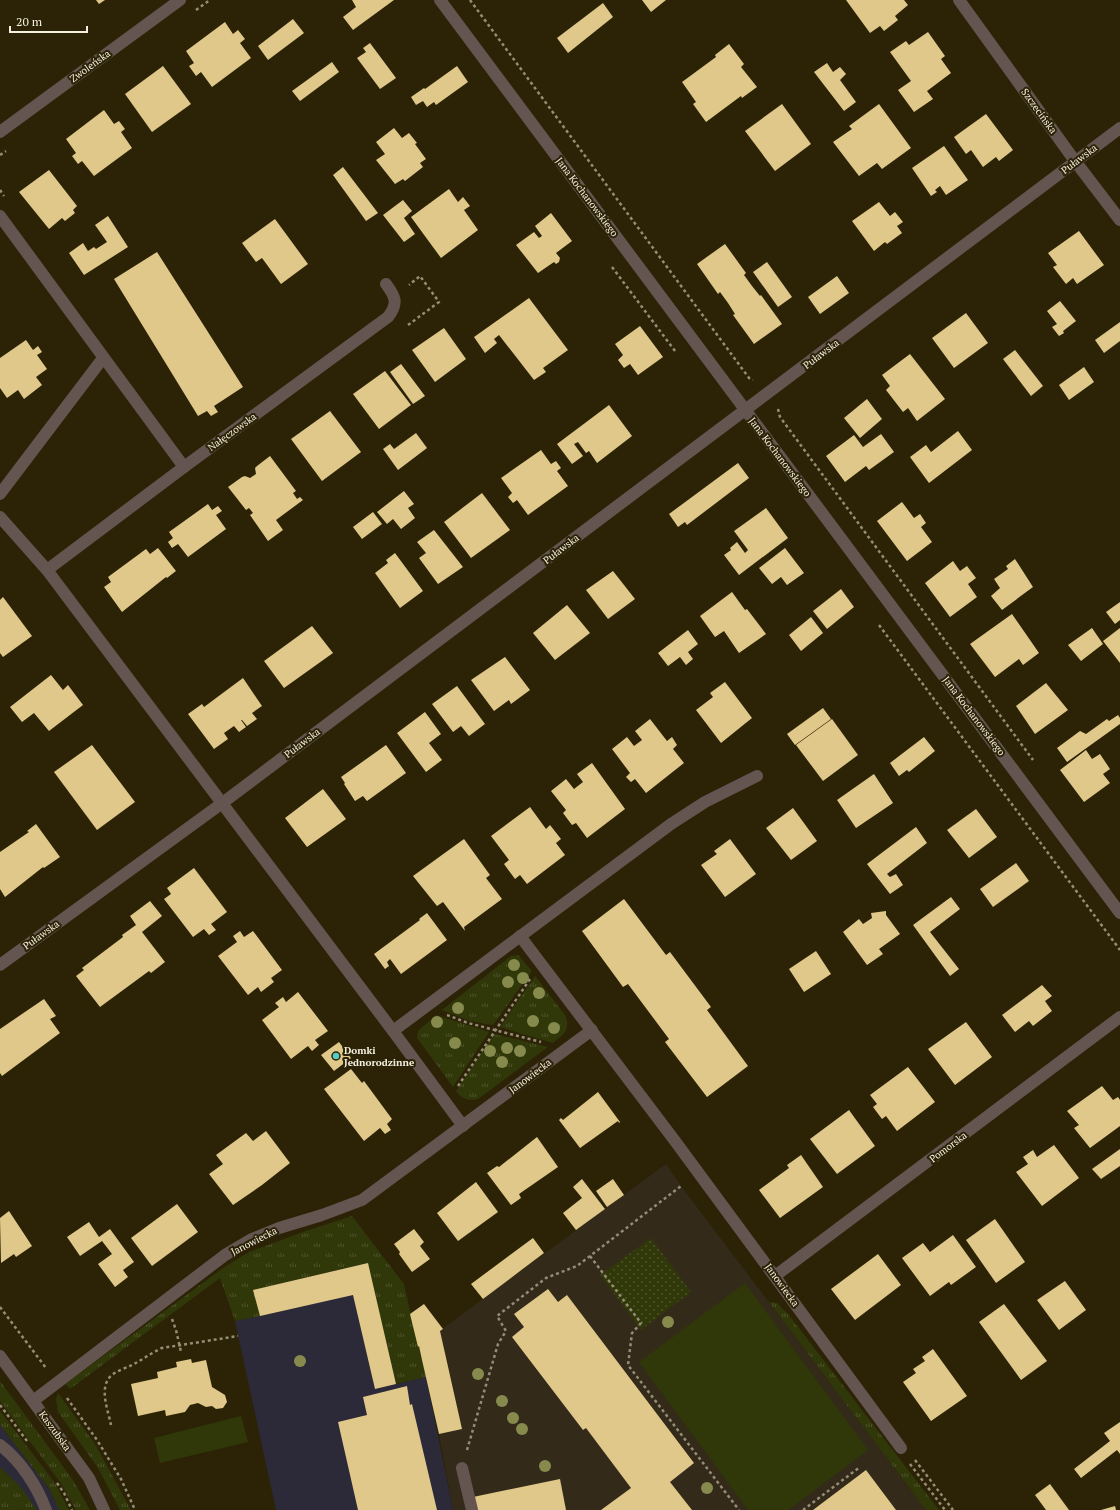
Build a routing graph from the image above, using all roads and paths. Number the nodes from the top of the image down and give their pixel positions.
1 (180, 0) edge
2 (440, 0) edge
3 (470, 0) edge
4 (959, 0) edge
5 (1120, 128) edge
6 (0, 132) edge
7 (1075, 161) junction
8 (0, 216) edge
9 (1120, 220) edge
10 (611, 265) dead end
11 (386, 284) dead end
12 (676, 352) dead end
13 (103, 358) junction
14 (758, 381) dead end
15 (781, 405) dead end
16 (746, 411) junction
17 (184, 467) junction
18 (0, 494) edge
19 (0, 518) edge
20 (47, 570) junction
21 (874, 619) dead end
22 (1035, 763) dead end
23 (756, 776) dead end
24 (221, 804) junction
25 (1120, 913) edge
26 (520, 936) junction
27 (1120, 950) edge
28 (540, 963) junction
29 (0, 965) edge
30 (426, 1007) junction
31 (1120, 1017) edge
32 (494, 1030) junction
33 (592, 1030) junction
34 (393, 1031) junction
35 (566, 1049) junction
36 (446, 1103) junction
37 (463, 1126) junction
38 (681, 1186) dead end
39 (590, 1256) junction
40 (775, 1276) junction
41 (0, 1308) edge
42 (170, 1315) dead end
43 (238, 1336) dead end
44 (180, 1345) junction
45 (181, 1352) dead end
46 (0, 1356) edge
47 (57, 1383) junction
48 (33, 1401) junction
49 (111, 1425) dead end
50 (0, 1445) edge
51 (901, 1448) junction
52 (860, 1467) dead end
53 (462, 1468) joint
54 (46, 1510) edge
55 (104, 1510) edge
56 (135, 1510) edge
57 (472, 1510) edge
58 (739, 1510) edge
59 (803, 1510) edge
60 (945, 1510) edge
61 (953, 1510) edge

1 - 6 street, Zwoleńska
2 - 16 street, Jana Kochanowskiego
3 - 14 path
4 - 7 street, Szczecińska
5 - 7 street, Puławska
7 - 9 street, Szczecińska
7 - 16 street, Puławska
8 - 13 street
10 - 12 path
11 - 17 street, Nałęczowska
13 - 17 street
13 - 18 street
15 - 22 path
16 - 24 street, Puławska
16 - 25 street, Jana Kochanowskiego
17 - 20 street, Nałęczowska
19 - 20 street
20 - 24 street
21 - 27 path
23 - 26 street
24 - 29 street, Puławska
24 - 34 street
26 - 28 street
26 - 30 street
28 - 32 path
28 - 33 street
30 - 32 path
30 - 34 street
31 - 40 street, Pomorska
32 - 35 path
32 - 36 path
33 - 35 street, Janowiecka
33 - 40 street, Janowiecka
34 - 36 street
35 - 37 street, Janowiecka
36 - 37 street
37 - 47 street, Janowiecka
38 - 39 path
39 - 53 path
39 - 58 path
40 - 51 street, Janowiecka
41 - 47 path
42 - 44 path
43 - 44 path
44 - 45 path
44 - 49 path
46 - 48 street, Kaszubska
47 - 48 street, Janowiecka
47 - 56 path
48 - 55 street, Kaszubska
50 - 54 street
51 - 60 path
51 - 61 path
52 - 59 path
53 - 57 street

